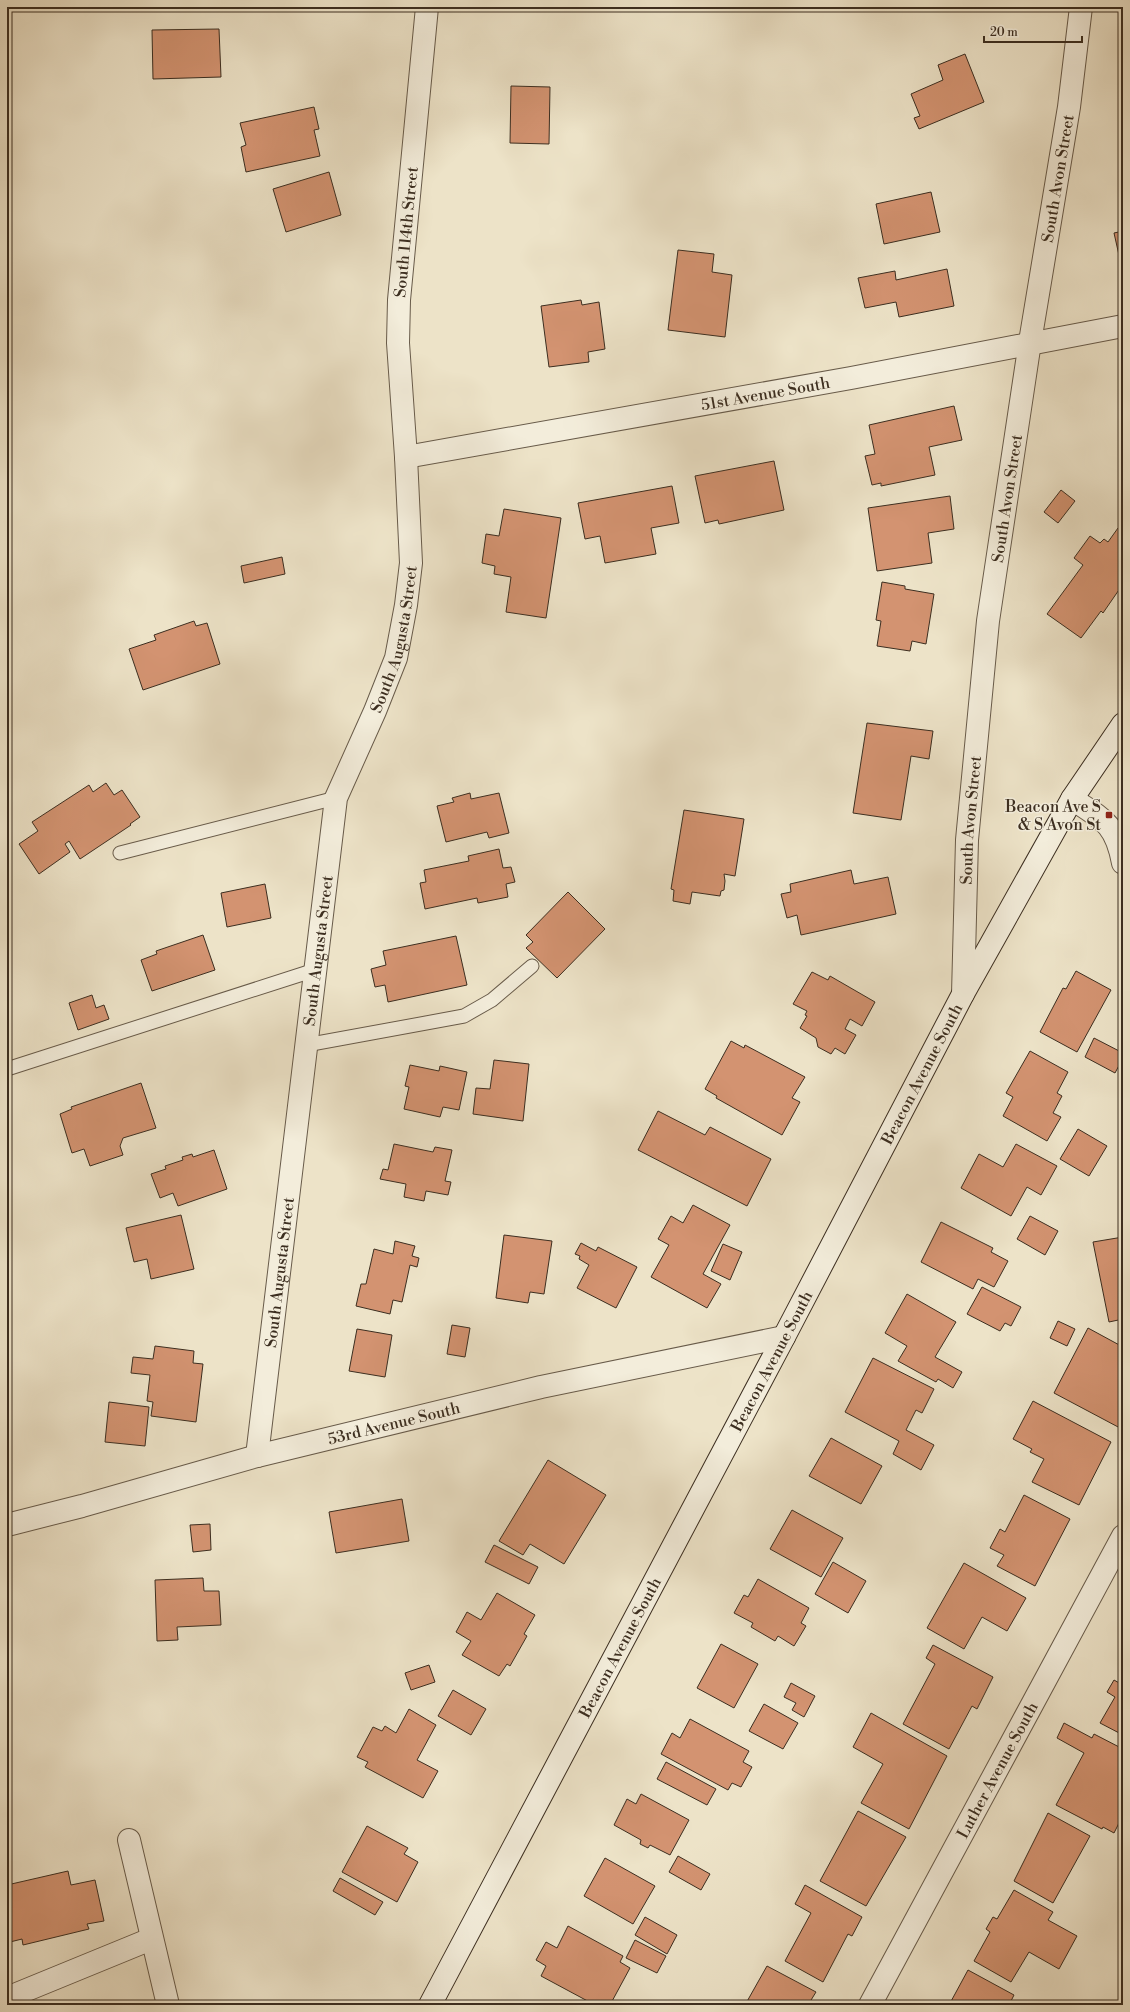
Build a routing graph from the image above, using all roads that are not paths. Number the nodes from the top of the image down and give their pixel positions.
1 (427, 7) edge
2 (1081, 7) edge
3 (1123, 326) edge
4 (1030, 342) junction
5 (406, 457) junction
6 (1123, 724) edge
7 (336, 798) junction
8 (1072, 799) junction
9 (120, 853) dead end
10 (1123, 863) edge
11 (532, 966) dead end
12 (315, 970) junction
13 (963, 994) junction
14 (306, 1045) junction
15 (7, 1069) edge
16 (784, 1337) junction
17 (257, 1456) junction
18 (7, 1524) edge
19 (1123, 1536) edge
20 (130, 1840) dead end
21 (151, 1939) junction
22 (7, 1998) edge
23 (168, 2005) edge
24 (430, 2005) edge
25 (870, 2005) edge

1 - 5 street, South 114th Street
2 - 4 street, South Avon Street
3 - 4 street, 51st Avenue South
4 - 5 street, 51st Avenue South
4 - 13 street, South Avon Street
5 - 7 street, South Augusta Street
6 - 8 street, Beacon Avenue South
7 - 9 lane
7 - 12 street, South Augusta Street
8 - 10 street
8 - 13 street, Beacon Avenue South
11 - 14 lane
12 - 14 street, South Augusta Street
12 - 15 lane
13 - 16 street, Beacon Avenue South
14 - 17 street, South Augusta Street
16 - 17 street, 53rd Avenue South
16 - 24 street, Beacon Avenue South
17 - 18 street, 53rd Avenue South
19 - 25 street, Luther Avenue South
20 - 21 street
21 - 22 street
21 - 23 street

